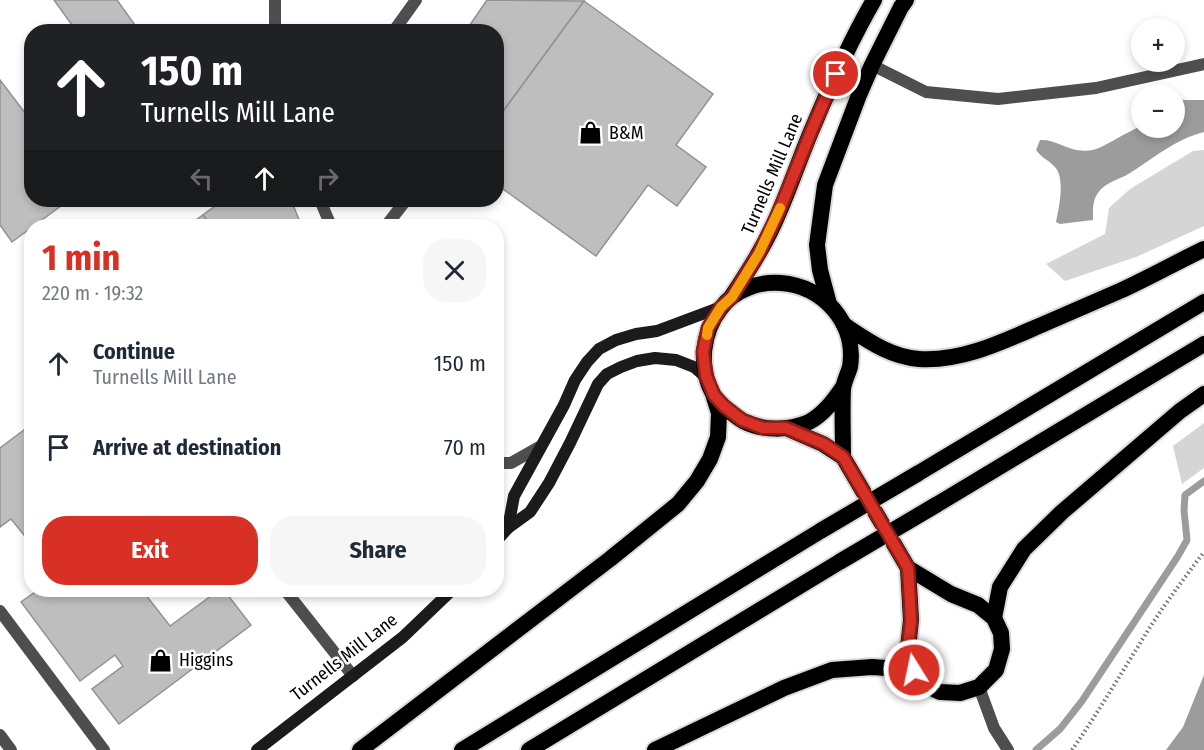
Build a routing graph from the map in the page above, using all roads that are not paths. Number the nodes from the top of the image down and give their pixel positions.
1 (275, 0) edge
2 (416, 0) edge
3 (874, 0) edge
4 (906, 0) edge
5 (275, 24) edge
6 (399, 24) edge
7 (1204, 64) edge
8 (872, 65) junction
9 (401, 207) edge
10 (391, 219) edge
11 (1204, 249) edge
12 (727, 302) junction
13 (1204, 302) edge
14 (829, 304) junction
15 (844, 326) junction
16 (1204, 344) edge
17 (706, 376) junction
18 (843, 387) junction
19 (1204, 394) edge
20 (714, 395) junction
21 (786, 428) junction
22 (541, 446) junction
23 (843, 457) junction
24 (504, 463) edge
25 (508, 528) junction
26 (504, 532) edge
27 (908, 568) junction
28 (291, 597) edge
29 (445, 597) edge
30 (0, 611) edge
31 (994, 618) junction
32 (914, 670) junction
33 (353, 676) junction
34 (979, 687) junction
35 (0, 735) edge
36 (11, 750) edge
37 (104, 750) edge
38 (257, 750) edge
39 (360, 750) edge
40 (462, 750) edge
41 (529, 750) edge
42 (655, 750) edge
43 (1008, 750) edge

1 - 5 lane
2 - 6 lane
3 - 12 highway, Turnells Mill Lane
4 - 8 highway
7 - 8 lane
8 - 14 highway
9 - 10 lane
11 - 15 highway
12 - 14 highway
12 - 17 highway
12 - 22 main road
13 - 40 highway, bridge
14 - 15 highway
15 - 18 highway
16 - 41 highway, bridge
17 - 20 highway
17 - 25 main road
18 - 21 highway
18 - 23 highway
19 - 31 highway
20 - 21 highway
20 - 39 highway
21 - 23 highway
22 - 24 lane
22 - 25 main road
23 - 27 highway
25 - 26 main road
27 - 31 highway
27 - 32 highway
28 - 33 lane
29 - 33 main road, Turnells Mill Lane
30 - 37 lane
31 - 34 highway
32 - 34 highway
32 - 42 highway
33 - 38 main road, Turnells Mill Lane
34 - 43 lane
35 - 36 lane

